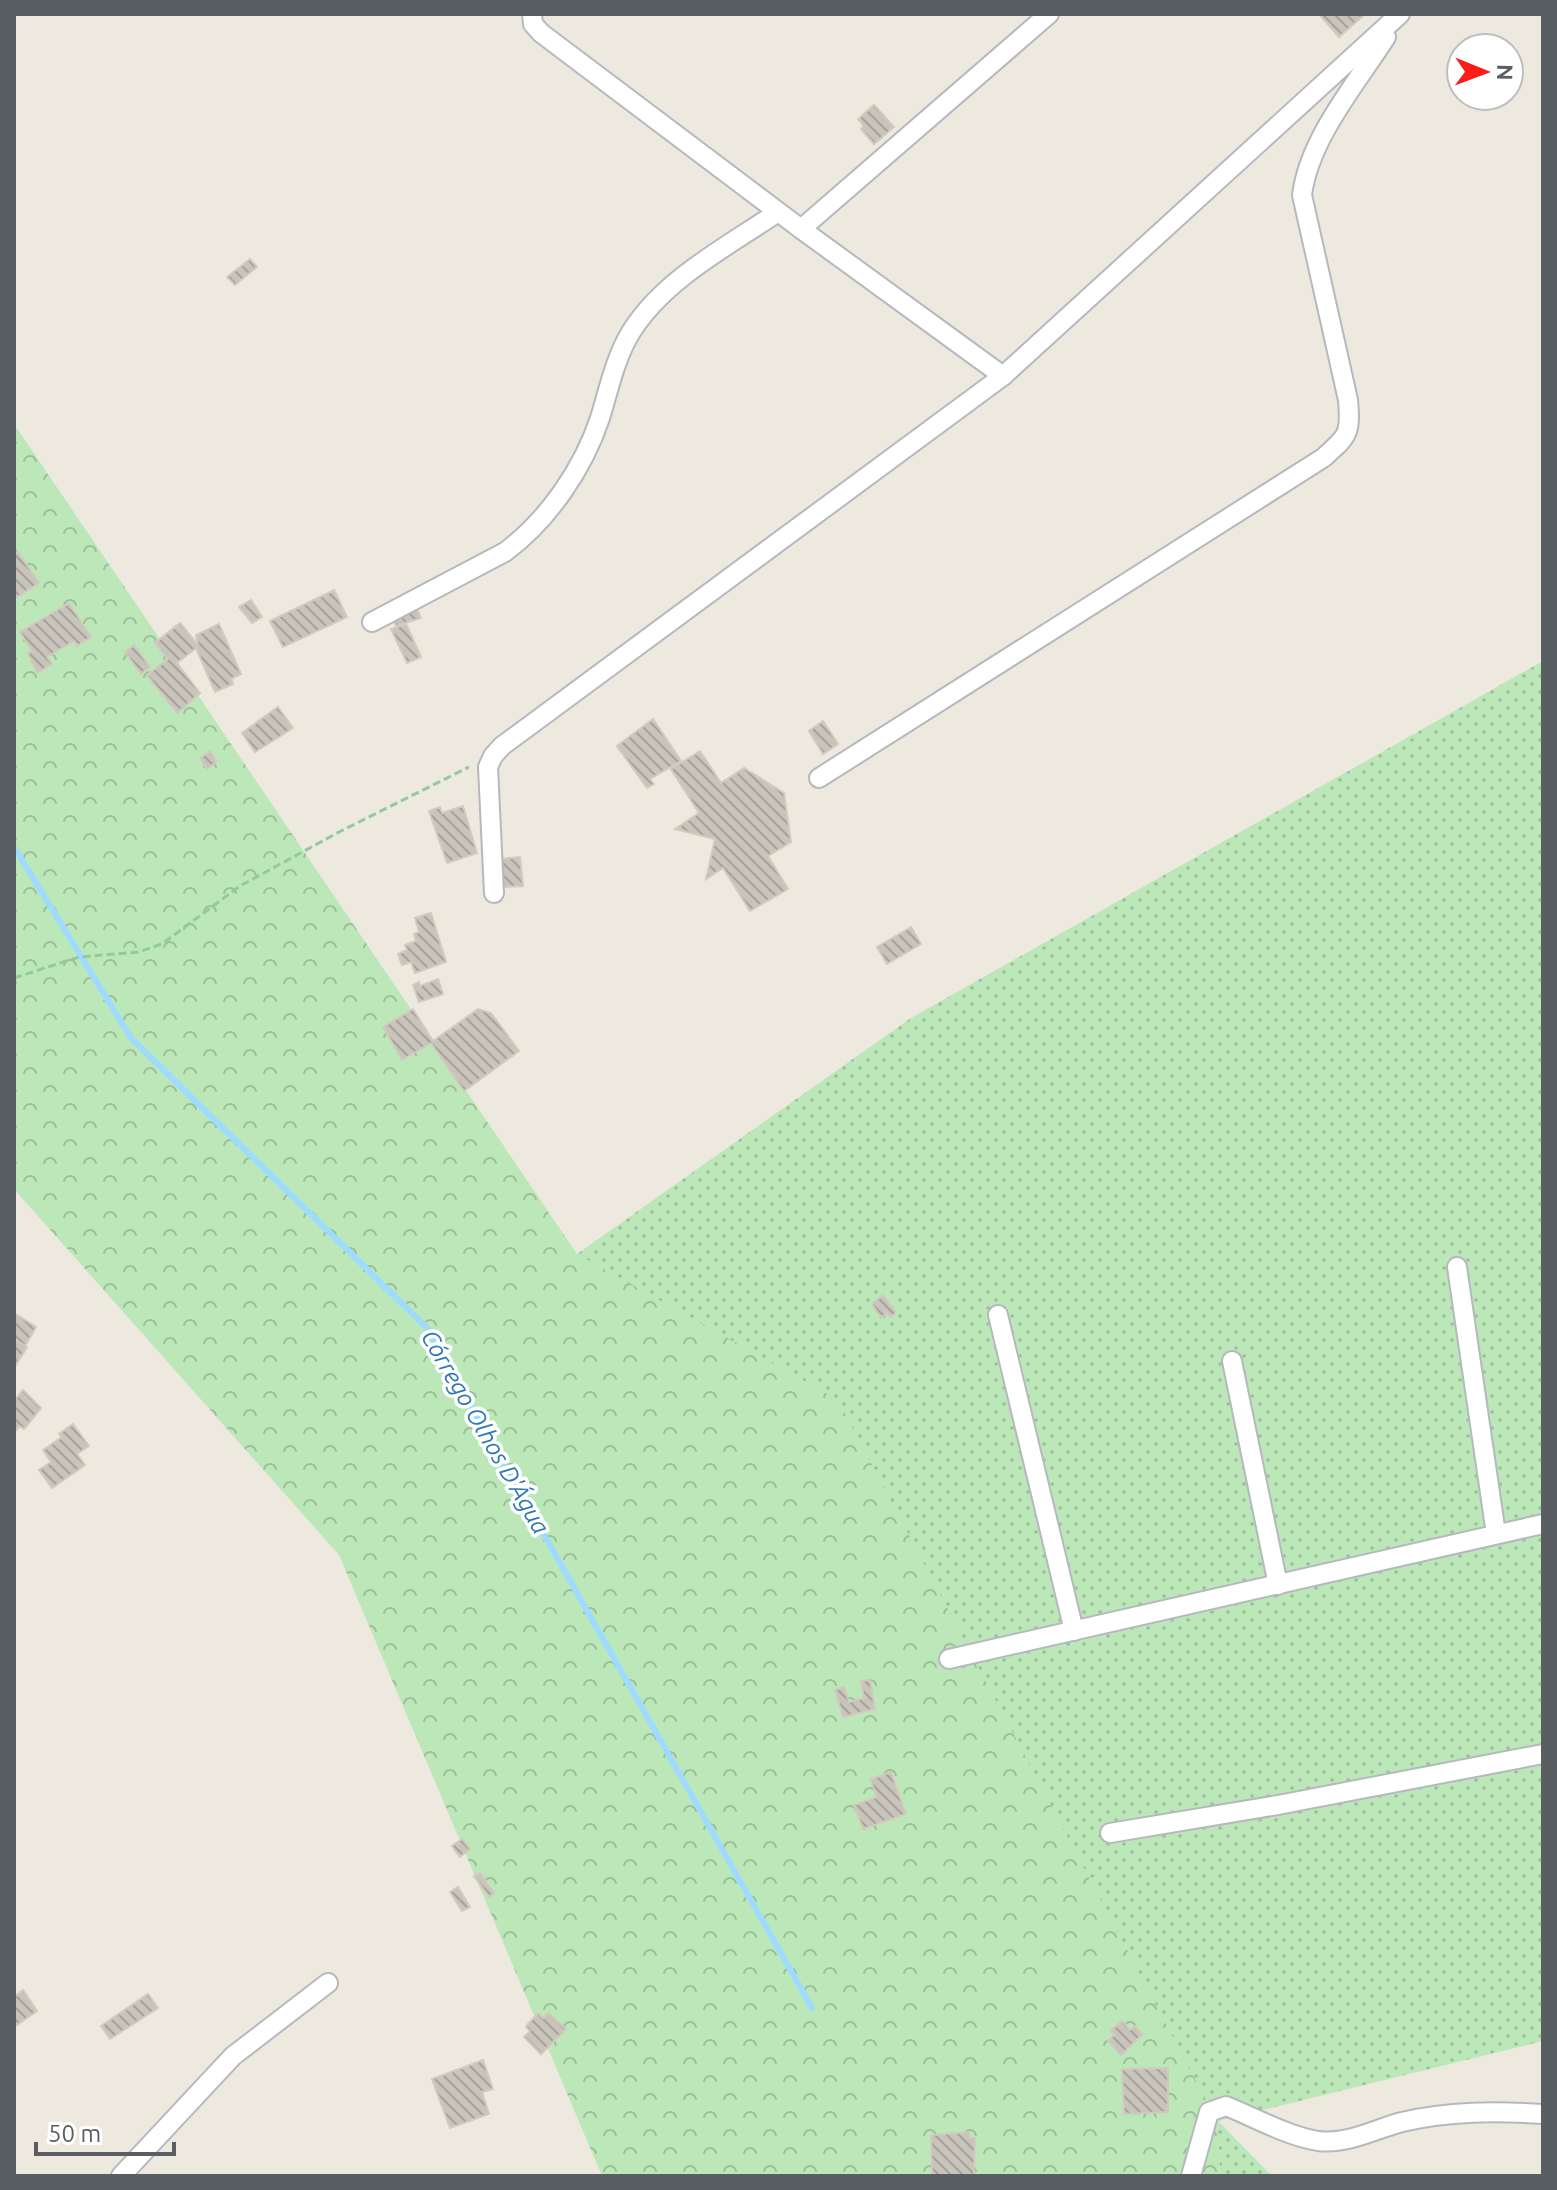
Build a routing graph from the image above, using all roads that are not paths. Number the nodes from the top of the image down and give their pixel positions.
1 (532, 14) edge
2 (1049, 14) edge
3 (1400, 14) edge
4 (778, 212) junction
5 (801, 229) junction
6 (1003, 376) junction
7 (372, 622) dead end
8 (819, 778) dead end
9 (494, 893) dead end
10 (1457, 1267) dead end
11 (998, 1315) dead end
12 (1232, 1361) dead end
13 (1543, 1524) edge
14 (1496, 1534) junction
15 (1278, 1585) junction
16 (1074, 1631) junction
17 (949, 1659) dead end
18 (1543, 1754) edge
19 (1110, 1833) dead end
20 (328, 1983) dead end
21 (1543, 2114) edge
22 (121, 2176) edge
23 (1191, 2176) edge

1 - 4 street
2 - 5 street
3 - 6 street
3 - 8 street
4 - 5 street
4 - 7 street
5 - 6 street
6 - 9 street
10 - 14 street
11 - 16 street
12 - 15 street
13 - 14 street
14 - 15 street
15 - 16 street
16 - 17 street
18 - 19 street
20 - 22 street
21 - 23 street

